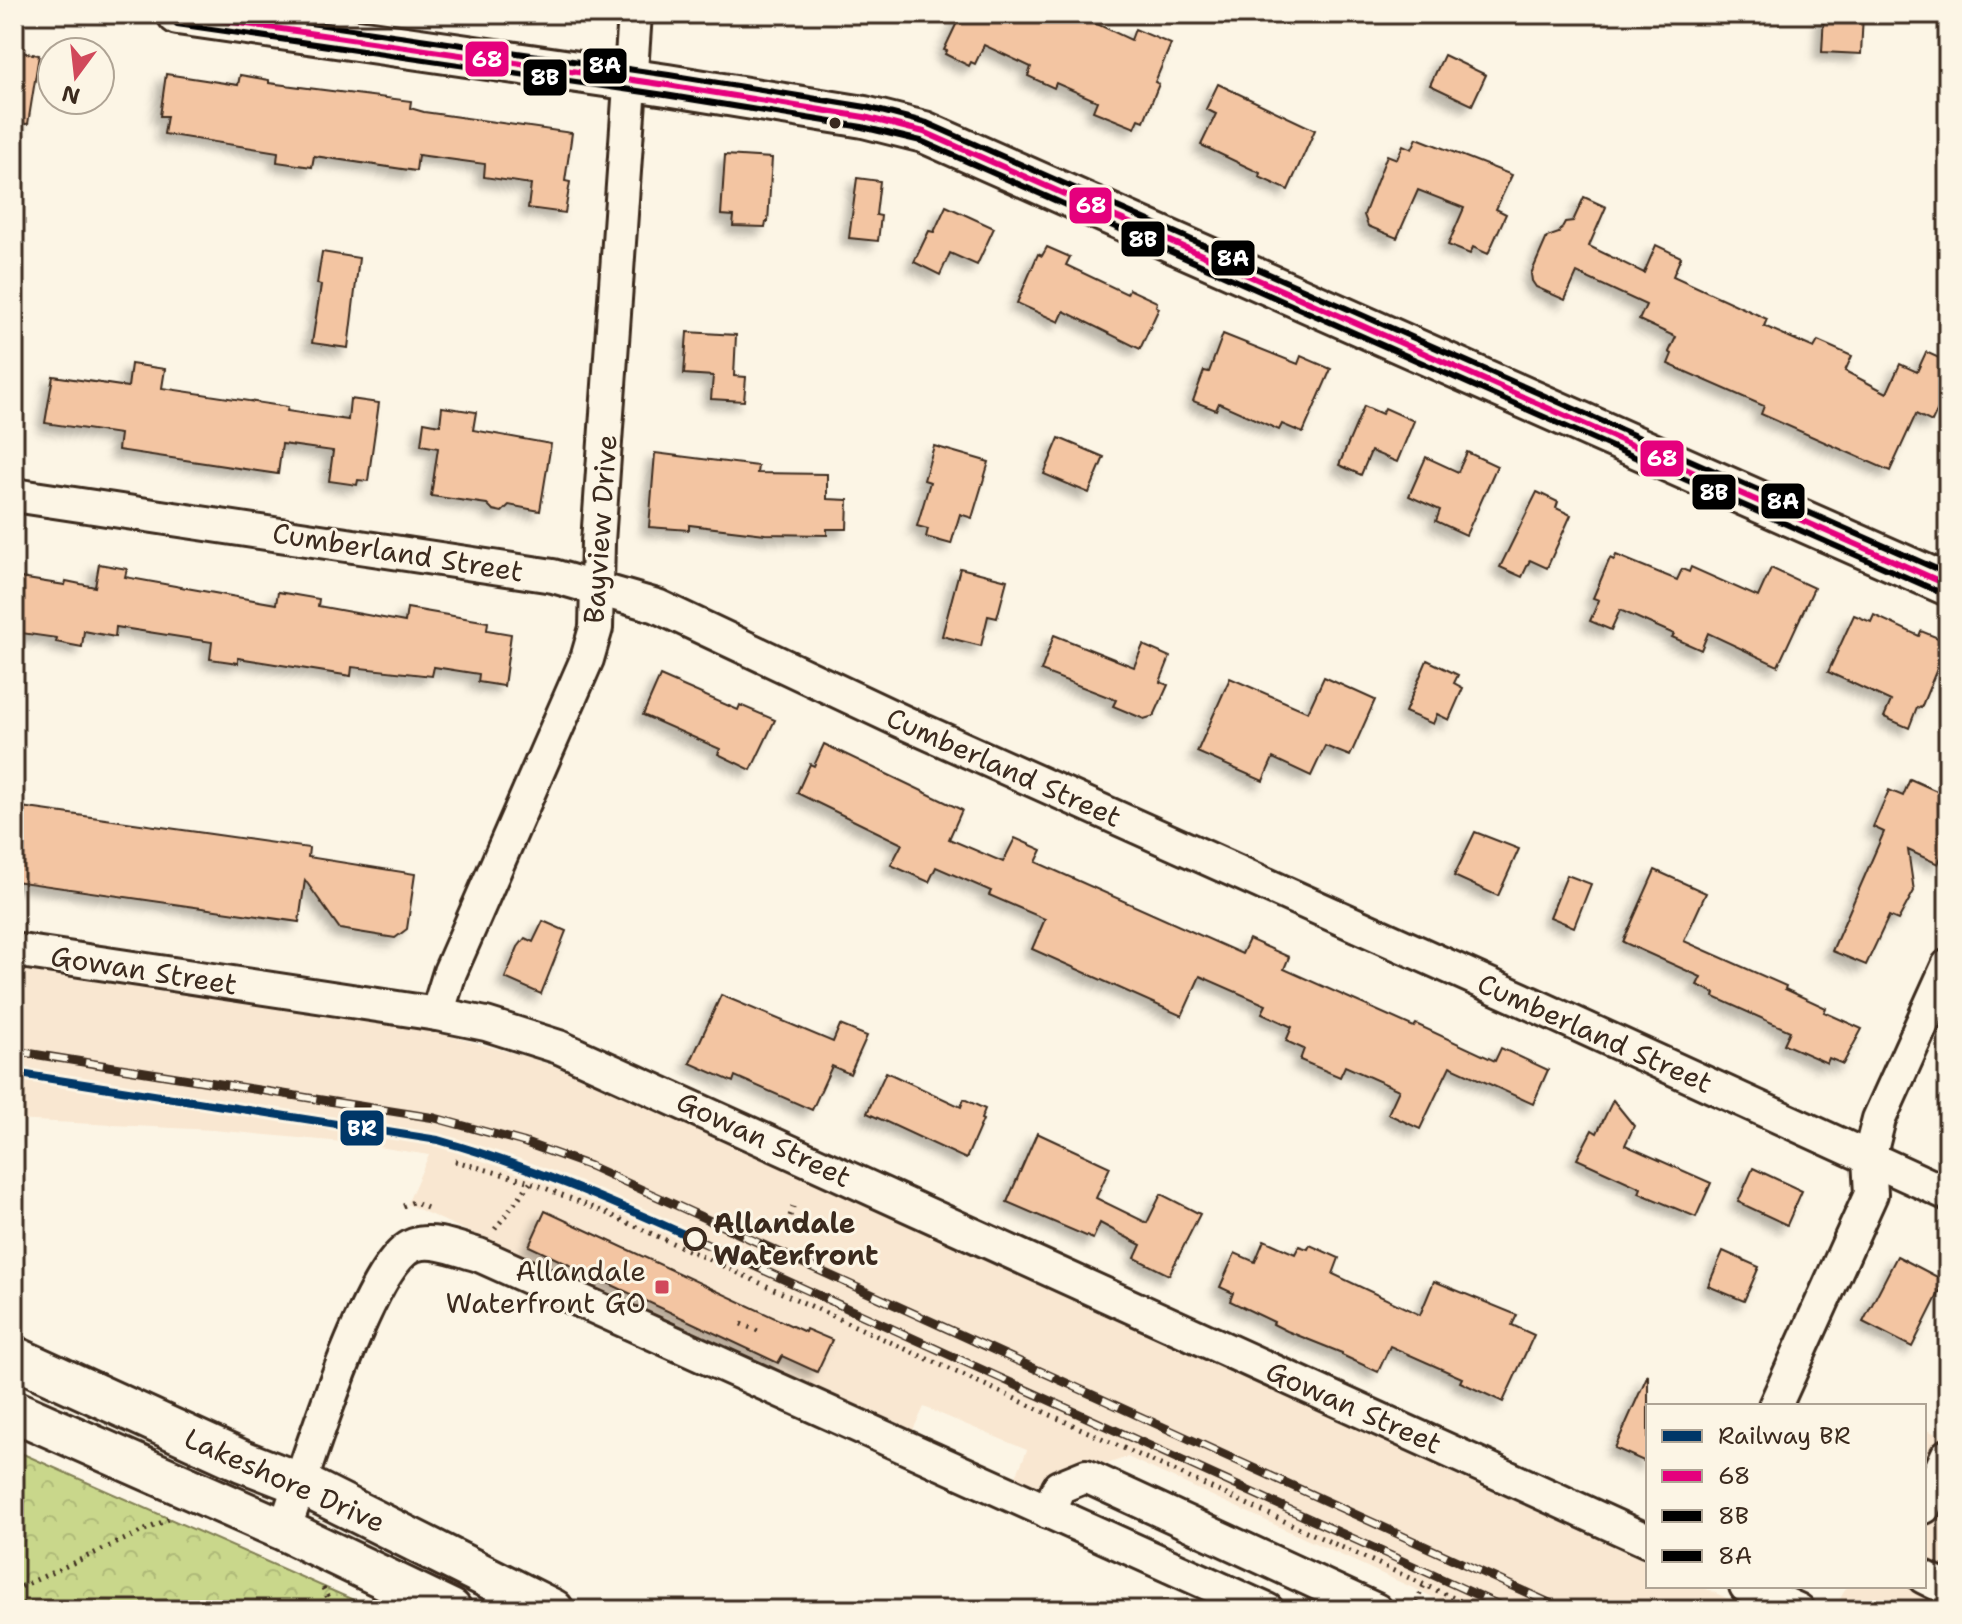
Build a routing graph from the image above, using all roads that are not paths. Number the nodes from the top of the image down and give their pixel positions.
1 (178, 14) edge
2 (635, 14) edge
3 (629, 79) junction
4 (14, 495) edge
5 (1948, 585) edge
6 (597, 588) junction
7 (14, 950) edge
8 (1948, 966) edge
9 (437, 1014) junction
10 (1869, 1158) junction
11 (1948, 1194) edge
12 (14, 1357) edge
13 (1776, 1404) edge
14 (14, 1411) edge
15 (1947, 1456) edge
16 (301, 1484) junction
17 (1926, 1503) edge
18 (1048, 1512) junction
19 (284, 1530) junction
20 (1646, 1540) edge
21 (1926, 1578) edge
22 (1750, 1588) edge
23 (1948, 1589) edge
24 (451, 1610) edge
25 (553, 1610) edge
26 (1267, 1610) edge
27 (1376, 1610) edge
28 (1798, 1610) edge

1 - 3 main road
2 - 3 street, Bayview Drive
3 - 5 main road
3 - 6 street, Bayview Drive
4 - 6 street, Cumberland Street
6 - 9 street, Bayview Drive
6 - 10 street, Cumberland Street
7 - 9 street, Gowan Street
8 - 10 street
9 - 20 street, Gowan Street
10 - 11 street, Cumberland Street
10 - 13 street
12 - 16 main road, Lakeshore Drive
14 - 19 main road, Lakeshore Drive
15 - 17 street
16 - 18 street
16 - 19 street
16 - 25 main road, Lakeshore Drive
18 - 26 street
18 - 27 street
19 - 24 main road, Lakeshore Drive
21 - 23 street
22 - 28 street

